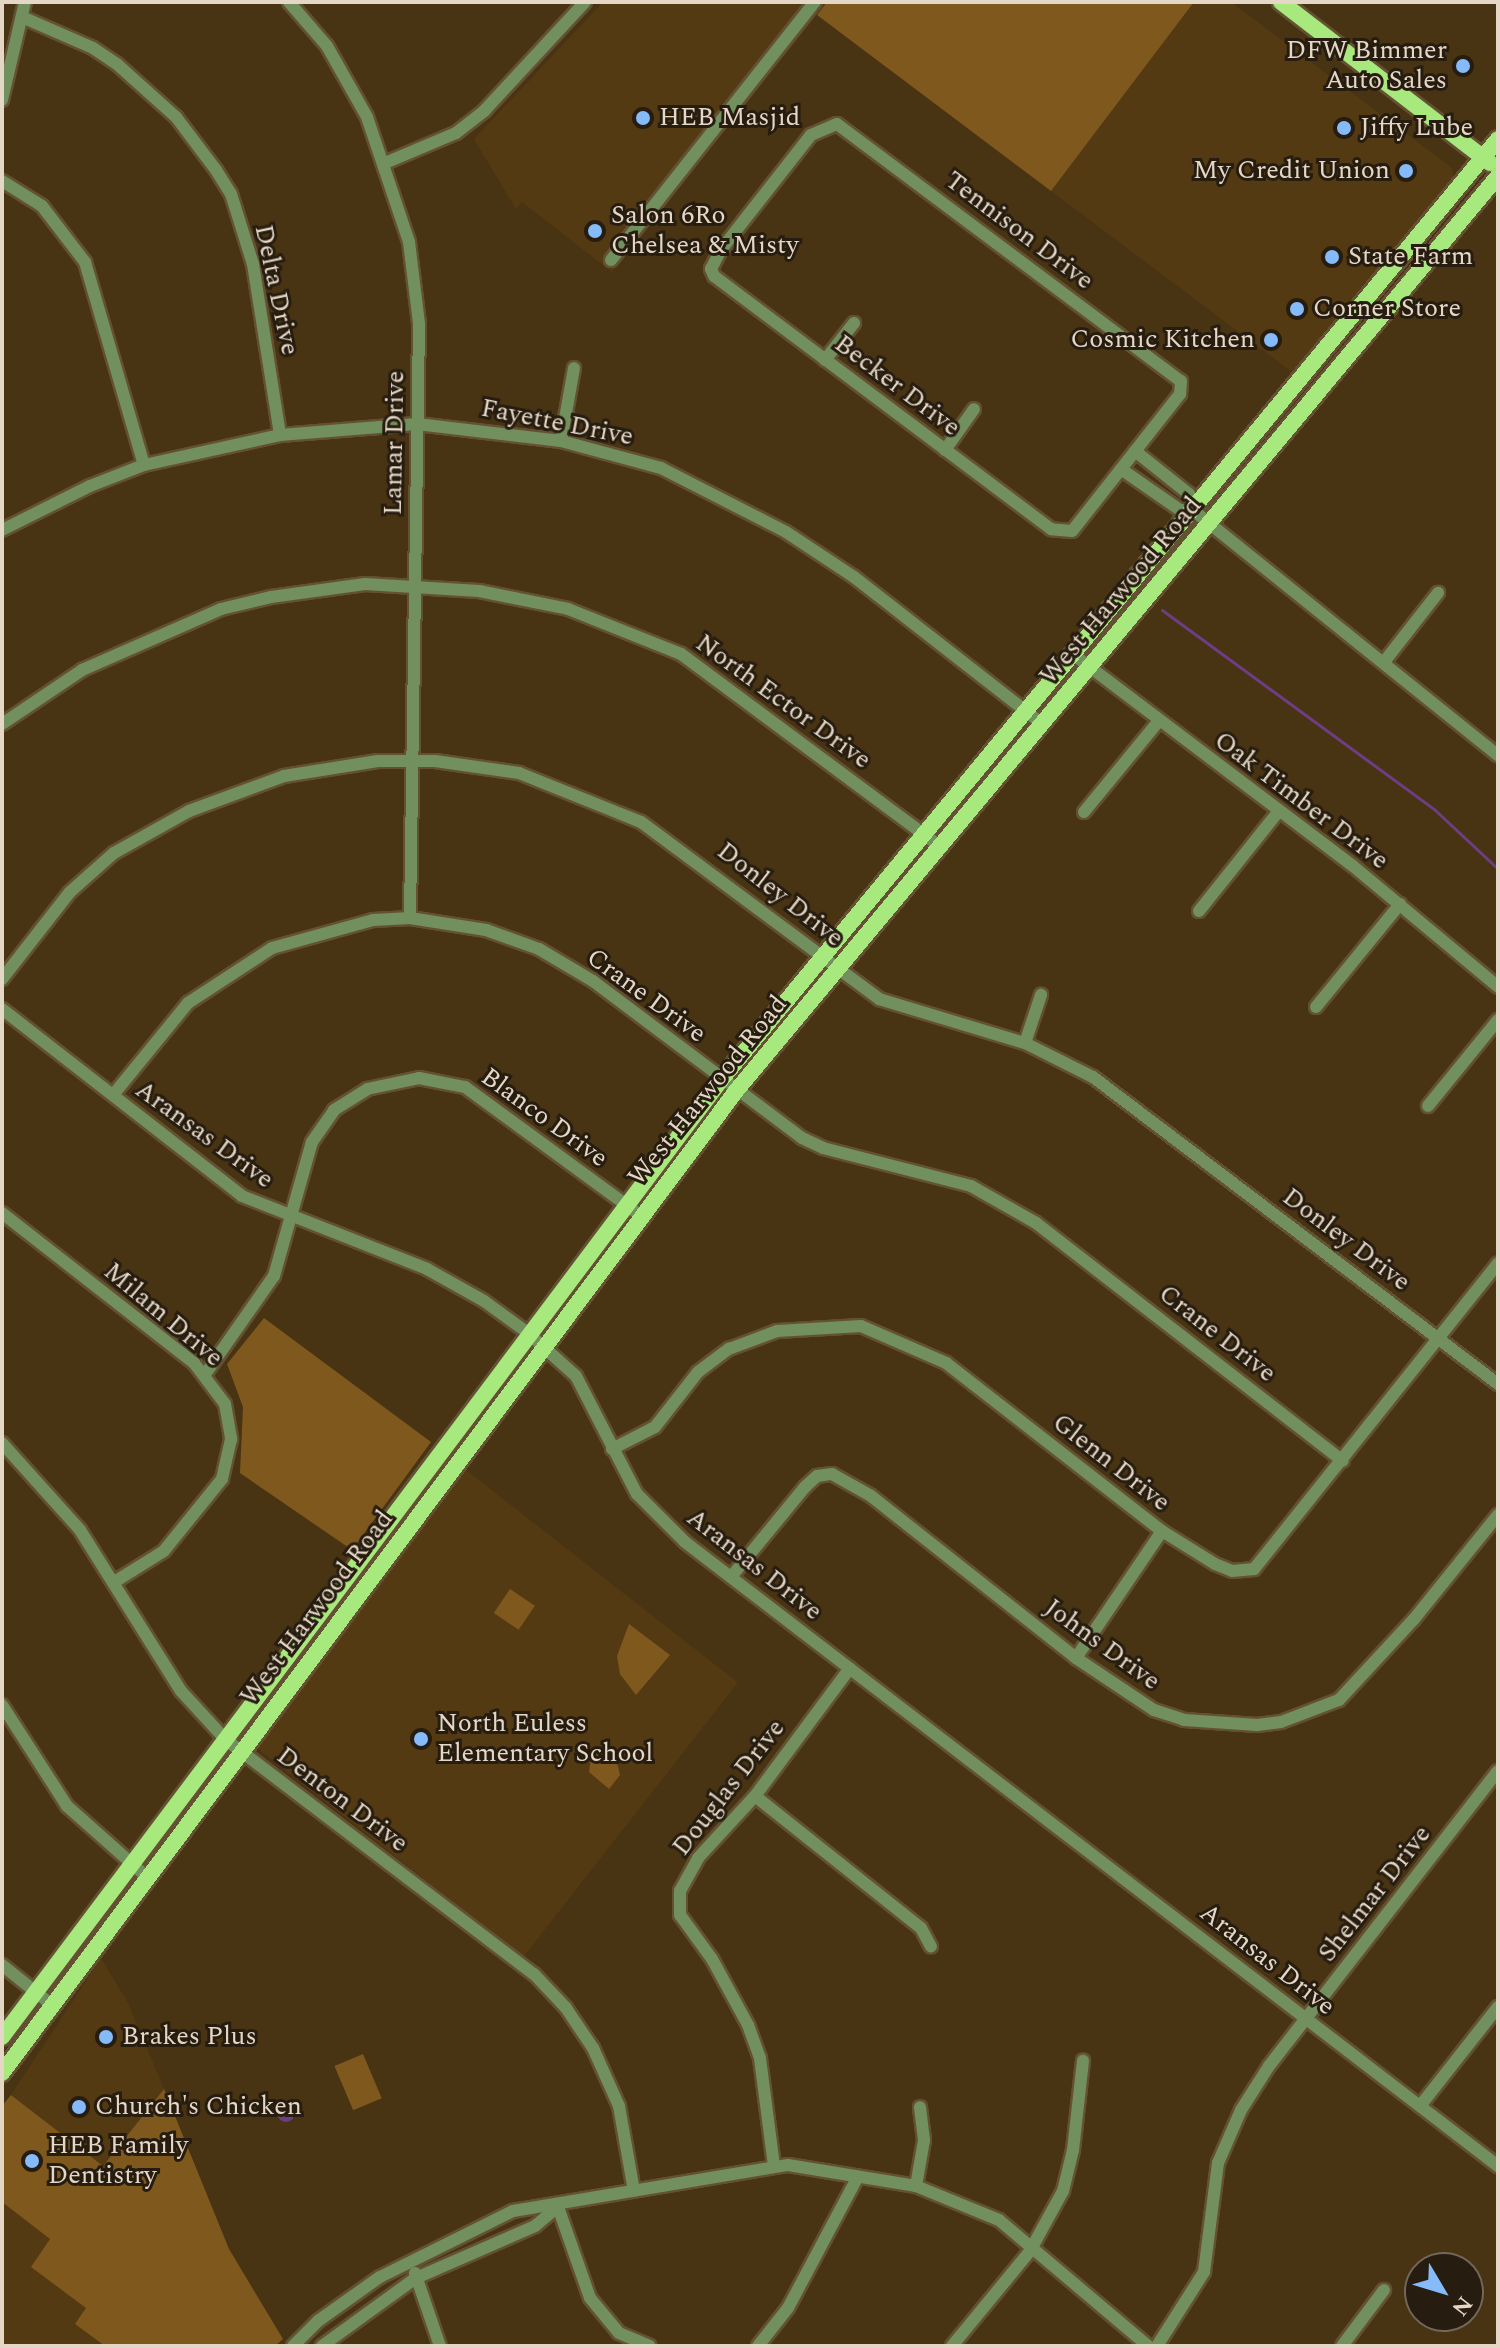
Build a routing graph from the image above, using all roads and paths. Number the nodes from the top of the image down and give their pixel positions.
1 (25, 2) edge
2 (289, 2) edge
3 (585, 2) edge
4 (815, 2) edge
5 (1281, 2) edge
6 (22, 17) junction
7 (2, 100) edge
8 (1498, 139) edge
9 (1484, 158) junction
10 (385, 163) junction
11 (1498, 169) edge
12 (1498, 176) edge
13 (2, 181) edge
14 (611, 260) dead end
15 (711, 269) joint
16 (1356, 314) junction
17 (854, 323) dead end
18 (1371, 329) junction
19 (825, 360) junction
20 (574, 368) dead end
21 (974, 409) dead end
22 (417, 424) junction
23 (280, 435) junction
24 (561, 441) junction
25 (945, 450) junction
26 (1135, 451) junction
27 (144, 465) junction
28 (1121, 469) junction
29 (1194, 511) junction
30 (1208, 524) junction
31 (2, 530) edge
32 (416, 584) junction
33 (1438, 593) dead end
34 (1074, 655) junction
35 (1384, 662) junction
36 (1089, 667) junction
37 (1028, 711) junction
38 (1158, 722) junction
39 (2, 724) edge
40 (1042, 724) junction
41 (1498, 755) edge
42 (410, 761) junction
43 (1084, 812) dead end
44 (1278, 812) junction
45 (932, 840) junction
46 (1400, 904) junction
47 (1199, 911) dead end
48 (410, 918) junction
49 (824, 957) junction
50 (839, 969) junction
51 (2, 979) edge
52 (1498, 987) edge
53 (1041, 995) dead end
54 (1316, 1007) dead end
55 (2, 1009) edge
56 (1498, 1020) edge
57 (1025, 1043) junction
58 (721, 1080) junction
59 (736, 1091) junction
60 (113, 1095) junction
61 (1428, 1106) dead end
62 (625, 1204) junction
63 (2, 1213) edge
64 (640, 1215) junction
65 (292, 1219) junction
66 (1498, 1263) edge
67 (528, 1333) junction
68 (1436, 1336) junction
69 (544, 1346) junction
70 (206, 1373) junction
71 (1498, 1384) edge
72 (2, 1443) edge
73 (612, 1449) junction
74 (1343, 1461) junction
75 (1498, 1515) edge
76 (1162, 1531) junction
77 (731, 1577) junction
78 (116, 1581) junction
79 (314, 1620) junction
80 (330, 1632) junction
81 (1076, 1658) junction
82 (850, 1668) junction
83 (2, 1705) edge
84 (225, 1739) junction
85 (240, 1749) junction
86 (1498, 1771) edge
87 (755, 1796) junction
88 (131, 1866) junction
89 (148, 1878) junction
90 (931, 1947) dead end
91 (2, 1965) edge
92 (36, 1992) junction
93 (52, 2005) junction
94 (1498, 2007) edge
95 (1307, 2018) junction
96 (2, 2037) edge
97 (1083, 2061) dead end
98 (2, 2073) edge
99 (1420, 2106) junction
100 (920, 2107) dead end
101 (774, 2166) junction
102 (1498, 2166) edge
103 (857, 2178) junction
104 (916, 2186) junction
105 (634, 2191) junction
106 (558, 2207) junction
107 (1030, 2251) junction
108 (409, 2259) junction
109 (416, 2278) junction
110 (1384, 2290) dead end
111 (302, 2343) edge
112 (322, 2346) edge
113 (440, 2346) edge
114 (649, 2346) edge
115 (758, 2346) edge
116 (952, 2346) edge
117 (1148, 2346) edge
118 (1157, 2346) edge
119 (1342, 2346) edge

1 - 6 street
2 - 10 street, Lamar Drive
3 - 10 street
4 - 14 street
5 - 9 main road
6 - 7 street
6 - 23 street, Delta Drive
8 - 9 main road, West Harwood Road
9 - 11 main road
9 - 16 main road, West Harwood Road
10 - 22 street, Lamar Drive
12 - 18 main road, West Harwood Road
13 - 27 street
15 - 19 street, Becker Drive
15 - 26 street, Tennison Drive
16 - 18 main road
16 - 29 main road, West Harwood Road
17 - 19 street
18 - 30 main road, West Harwood Road
19 - 25 street, Becker Drive
20 - 24 street
21 - 25 street
22 - 23 street, Fayette Drive
22 - 24 street, Fayette Drive
22 - 32 street, Lamar Drive
23 - 27 street, Fayette Drive
24 - 37 street, Fayette Drive
25 - 28 street, Becker Drive
26 - 28 street
26 - 29 street
27 - 31 street, Fayette Drive
28 - 29 street
29 - 30 street
29 - 34 main road, West Harwood Road
30 - 35 street
30 - 36 main road, West Harwood Road
32 - 39 street, North Ector Drive
32 - 42 street, Lamar Drive
32 - 45 street, North Ector Drive
33 - 35 street
34 - 36 street, Oak Timber Drive
34 - 37 main road, West Harwood Road
35 - 41 street
36 - 38 street, Oak Timber Drive
36 - 40 main road, West Harwood Road
37 - 40 street, Fayette Drive
37 - 45 main road, West Harwood Road
38 - 43 street
38 - 44 street, Oak Timber Drive
40 - 45 main road, West Harwood Road
42 - 48 street, Lamar Drive
42 - 49 street, Donley Drive
42 - 51 street, Donley Drive
44 - 46 street, Oak Timber Drive
44 - 47 street
45 - 49 main road, West Harwood Road
45 - 50 main road, West Harwood Road
46 - 52 street, Oak Timber Drive
46 - 54 street
48 - 58 street, Crane Drive
48 - 60 street, Crane Drive
49 - 50 street, Donley Drive
49 - 58 main road, West Harwood Road
50 - 57 street, Donley Drive
50 - 59 main road, West Harwood Road
53 - 57 street
55 - 60 street, Aransas Drive
56 - 61 street
57 - 68 street, Donley Drive
58 - 59 street, Crane Drive
58 - 62 main road, West Harwood Road
59 - 64 main road, West Harwood Road
59 - 74 street, Crane Drive
60 - 65 street, Aransas Drive
62 - 64 street, Blanco Drive
62 - 65 street, Blanco Drive
62 - 67 main road, West Harwood Road
63 - 70 street, Milam Drive
64 - 69 main road, West Harwood Road
65 - 67 street, Aransas Drive
65 - 70 street, Blanco Drive
66 - 68 street, Glenn Drive
67 - 69 street, Aransas Drive
67 - 79 main road, West Harwood Road
68 - 71 street, Donley Drive
68 - 74 street, Glenn Drive
69 - 73 street, Aransas Drive
69 - 80 main road, West Harwood Road
70 - 78 street, Milam Drive
72 - 78 street, Denton Drive
73 - 76 street, Glenn Drive
73 - 77 street, Aransas Drive
74 - 76 street, Glenn Drive
75 - 81 street, Johns Drive
76 - 81 street
77 - 81 street, Johns Drive
77 - 82 street, Aransas Drive
78 - 84 street, Denton Drive
79 - 80 main road
79 - 84 main road, West Harwood Road
80 - 85 main road, West Harwood Road
82 - 87 street, Douglas Drive
82 - 95 street, Aransas Drive
83 - 88 street
84 - 85 street, Denton Drive
84 - 88 main road, West Harwood Road
85 - 89 main road, West Harwood Road
85 - 105 street, Denton Drive
86 - 95 street, Shelmar Drive
87 - 90 street
87 - 101 street, Douglas Drive
88 - 89 street
88 - 92 main road, West Harwood Road
89 - 93 main road, West Harwood Road
91 - 92 street
92 - 93 street
92 - 96 main road, West Harwood Road
93 - 98 main road, West Harwood Road
94 - 99 street
95 - 99 street, Aransas Drive
95 - 118 street, Shelmar Drive
97 - 107 street
99 - 102 street, Aransas Drive
100 - 104 street
101 - 103 street
101 - 105 street
103 - 104 street
103 - 115 street
104 - 107 street
105 - 106 street
106 - 108 street
106 - 109 street
106 - 114 street
107 - 116 street
107 - 117 street
108 - 109 street
108 - 111 street
109 - 112 street
109 - 113 street
110 - 119 street

